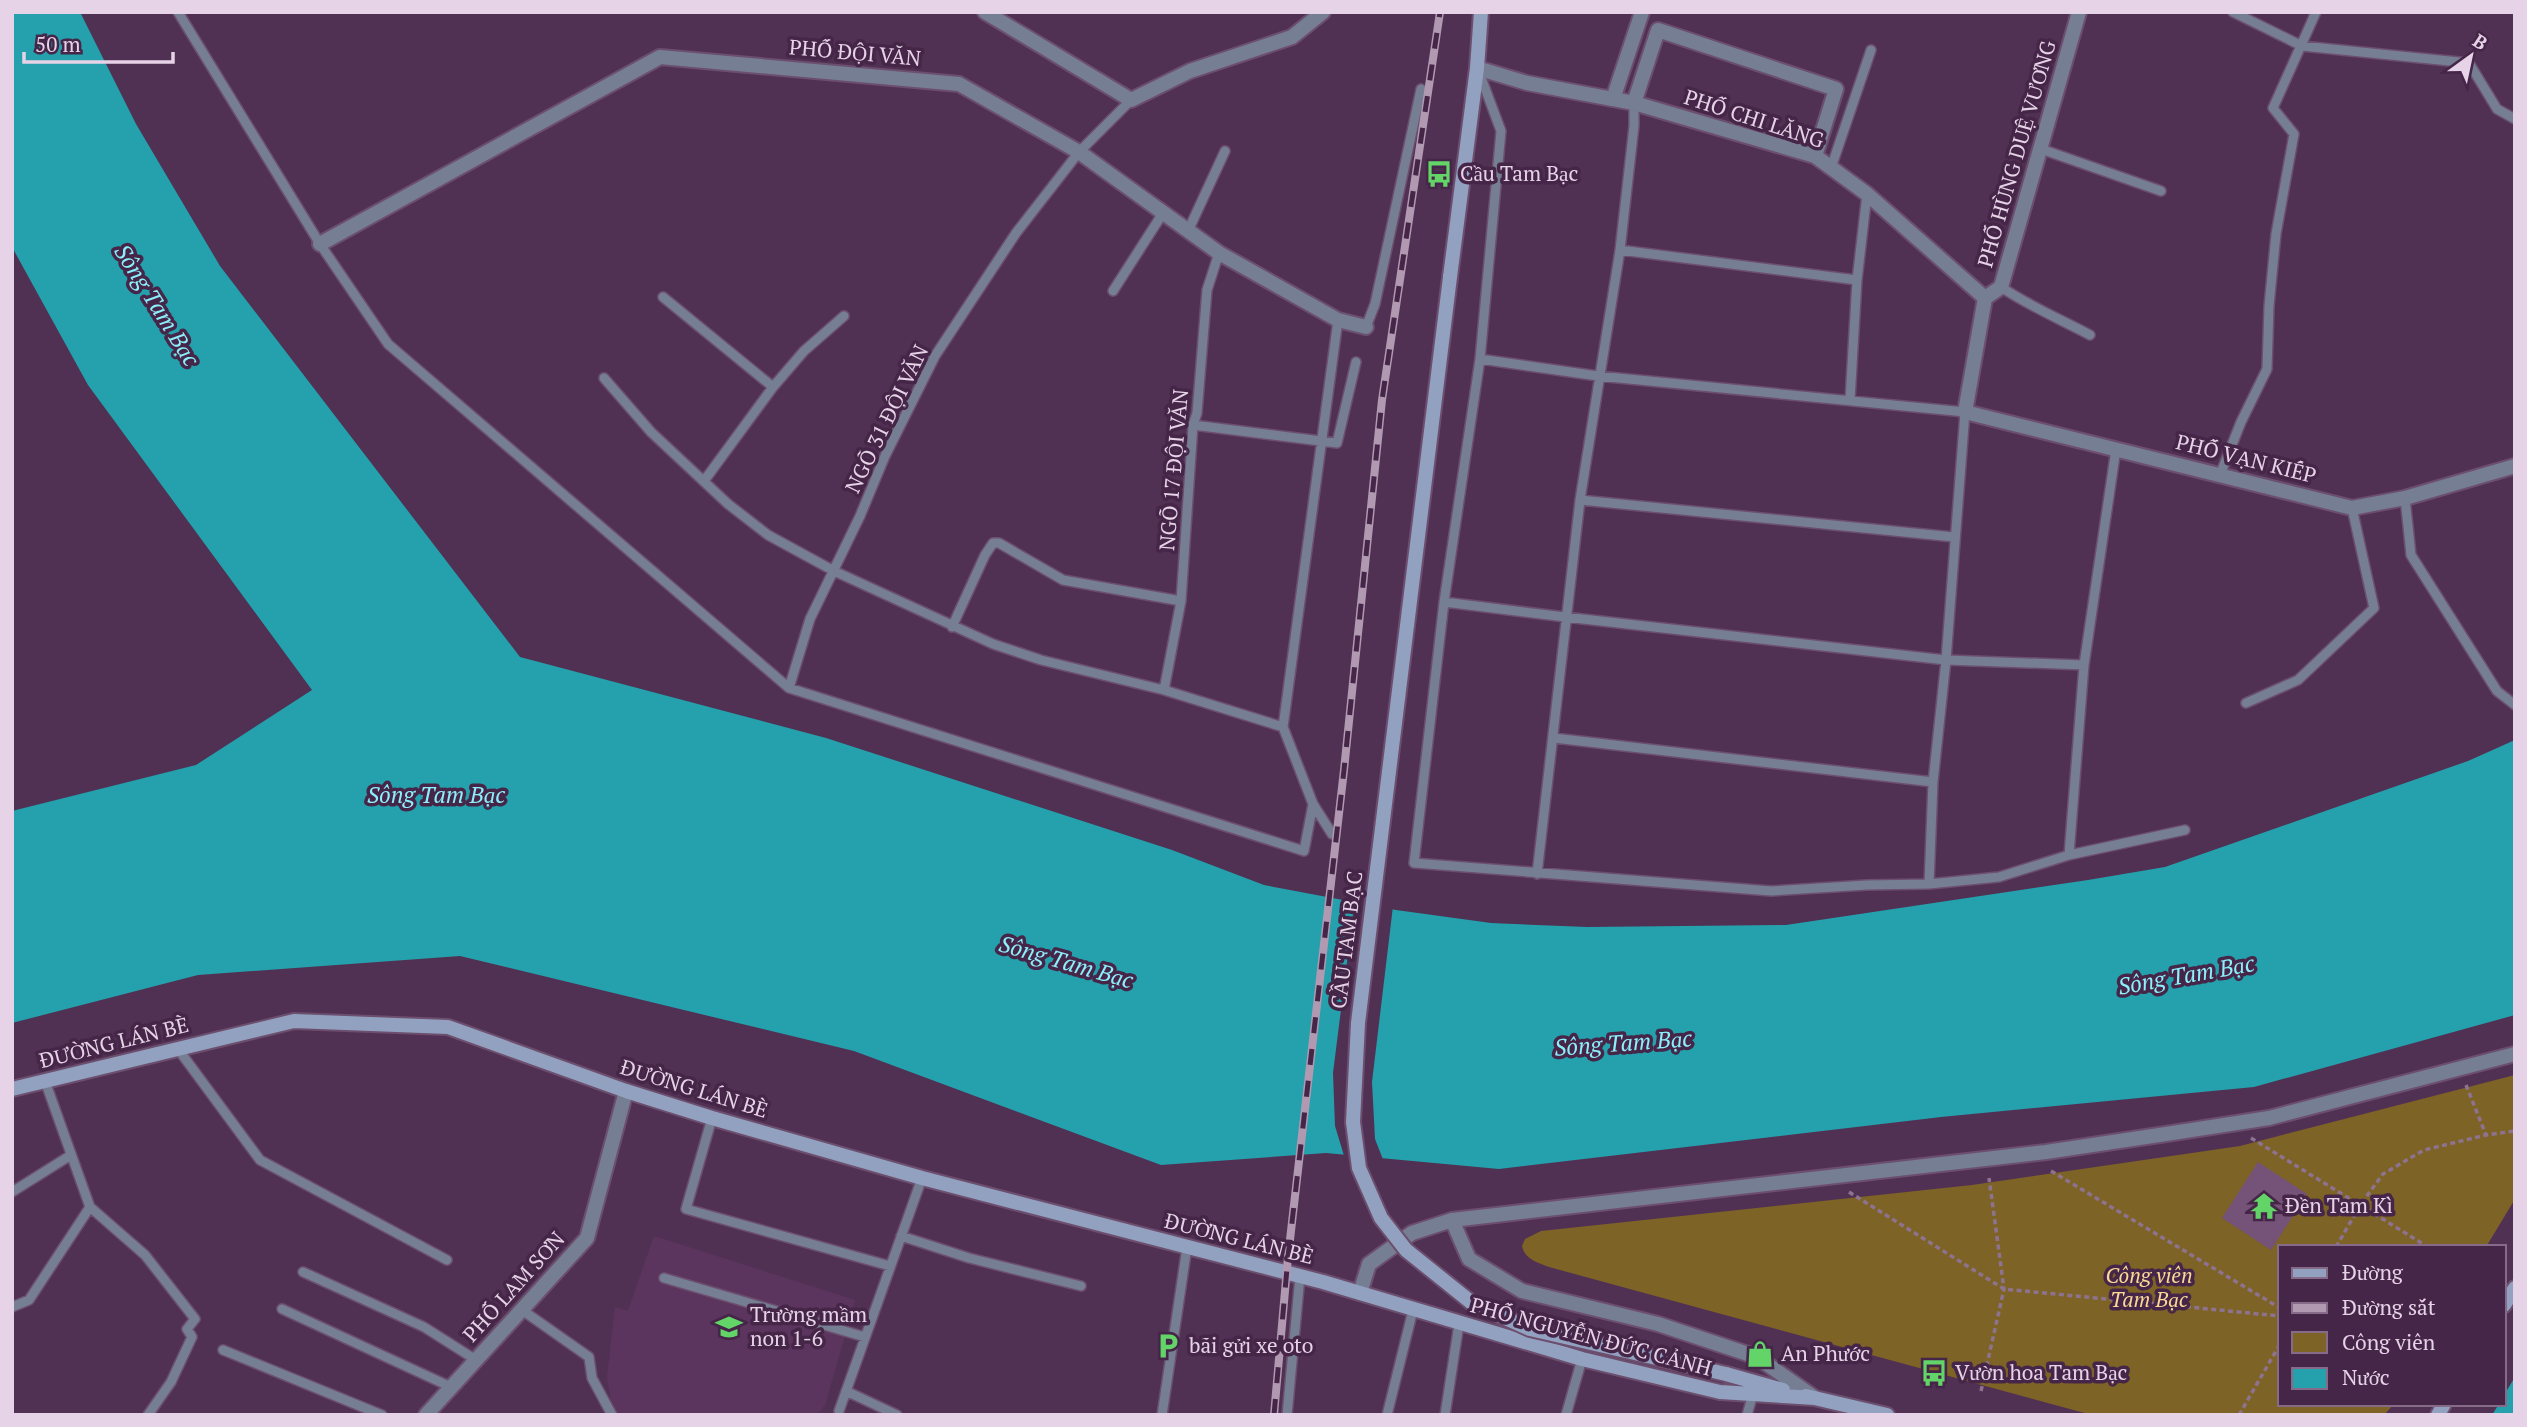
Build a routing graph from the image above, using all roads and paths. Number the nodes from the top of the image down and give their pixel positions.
1 (178, 12) edge
2 (985, 12) edge
3 (1323, 12) edge
4 (1482, 12) edge
5 (1642, 12) edge
6 (2079, 12) edge
7 (2233, 12) edge
8 (2316, 12) edge
9 (1004, 18) edge
10 (2302, 46) junction
11 (1871, 50) dead end
12 (1477, 68) junction
13 (1421, 89) dead end
14 (1613, 99) junction
15 (1131, 100) junction
16 (1634, 103) junction
17 (2515, 118) edge
18 (2040, 149) junction
19 (1225, 151) dead end
20 (1079, 152) junction
21 (1815, 156) junction
22 (1831, 168) junction
23 (2161, 191) dead end
24 (1867, 194) junction
25 (1163, 213) junction
26 (1188, 231) junction
27 (320, 244) junction
28 (1620, 250) junction
29 (1219, 253) junction
30 (1857, 280) junction
31 (2001, 287) junction
32 (1113, 291) dead end
33 (663, 297) dead end
34 (1985, 298) junction
35 (844, 316) dead end
36 (1338, 320) junction
37 (1366, 327) joint
38 (2090, 335) dead end
39 (1480, 359) junction
40 (1356, 362) dead end
41 (1598, 376) junction
42 (604, 378) dead end
43 (773, 387) junction
44 (1850, 400) junction
45 (1965, 412) junction
46 (1193, 425) junction
47 (1321, 441) junction
48 (2116, 449) junction
49 (2515, 466) edge
50 (2220, 475) junction
51 (704, 481) junction
52 (2405, 498) junction
53 (1580, 500) junction
54 (2352, 508) junction
55 (1954, 537) junction
56 (834, 571) junction
57 (1181, 601) junction
58 (1444, 601) junction
59 (1565, 617) junction
60 (951, 627) junction
61 (1946, 660) junction
62 (2084, 665) junction
63 (789, 688) junction
64 (1164, 690) junction
65 (2246, 704) dead end
66 (2515, 705) edge
67 (1283, 727) junction
68 (1554, 738) junction
69 (1933, 782) junction
70 (1313, 804) junction
71 (2185, 830) dead end
72 (1332, 834) dead end
73 (2069, 855) junction
74 (1537, 874) junction
75 (1929, 884) junction
76 (178, 1049) junction
77 (2515, 1054) edge
78 (45, 1081) junction
79 (2465, 1083) dead end
80 (12, 1089) edge
81 (626, 1091) junction
82 (712, 1118) junction
83 (2515, 1131) edge
84 (2486, 1135) junction
85 (2249, 1137) dead end
86 (71, 1155) junction
87 (2051, 1171) dead end
88 (922, 1178) junction
89 (1989, 1178) dead end
90 (12, 1192) edge
91 (1849, 1192) dead end
92 (2361, 1204) junction
93 (89, 1207) junction
94 (1452, 1220) junction
95 (901, 1236) junction
96 (2337, 1245) edge
97 (2425, 1245) edge
98 (1187, 1247) junction
99 (447, 1260) dead end
100 (890, 1266) junction
101 (303, 1272) dead end
102 (1300, 1276) junction
103 (664, 1278) dead end
104 (1081, 1286) dead end
105 (2004, 1289) junction
106 (1360, 1293) junction
107 (12, 1307) edge
108 (2278, 1307) edge
109 (282, 1309) dead end
110 (522, 1310) junction
111 (1413, 1310) junction
112 (2278, 1316) edge
113 (1460, 1324) junction
114 (865, 1337) junction
115 (2278, 1347) edge
116 (223, 1350) dead end
117 (1582, 1359) junction
118 (476, 1360) junction
119 (1726, 1374) joint
120 (451, 1387) junction
121 (846, 1391) junction
122 (1981, 1391) dead end
123 (1753, 1394) junction
124 (1815, 1398) junction
125 (839, 1411) dead end
126 (431, 1413) edge
127 (148, 1415) edge
128 (382, 1415) edge
129 (612, 1415) edge
130 (897, 1415) edge
131 (1162, 1415) edge
132 (1287, 1415) edge
133 (1387, 1415) edge
134 (1445, 1415) edge
135 (1566, 1415) edge
136 (1747, 1415) edge
137 (1887, 1415) edge
138 (2239, 1415) edge

1 - 27 lane
2 - 9 street
3 - 15 street
4 - 12 main road, CẦU TAM BẠC
5 - 14 street
6 - 18 street, PHỐ HÙNG DUỆ VƯƠNG
7 - 10 lane
8 - 10 lane
9 - 15 street
10 - 17 lane
10 - 50 lane
11 - 22 lane
12 - 14 street, PHỐ CHI LĂNG
12 - 39 lane
12 - 119 main road, CẦU TAM BẠC, bridge
13 - 37 lane
14 - 16 street, PHỐ CHI LĂNG
15 - 20 lane, NGÕ 31 ĐỘI VĂN
16 - 21 street, PHỐ CHI LĂNG
16 - 21 street
16 - 28 lane
18 - 23 lane
18 - 31 street, PHỐ HÙNG DUỆ VƯƠNG
19 - 26 lane
20 - 25 street, PHỐ ĐỘI VĂN
20 - 27 street, PHỐ ĐỘI VĂN
20 - 56 lane, NGÕ 31 ĐỘI VĂN
21 - 22 street, PHỐ CHI LĂNG
22 - 24 street, PHỐ CHI LĂNG
24 - 30 lane
24 - 34 street, PHỐ CHI LĂNG
25 - 26 street, PHỐ ĐỘI VĂN
25 - 32 lane
26 - 29 street, PHỐ ĐỘI VĂN
27 - 63 lane
28 - 30 lane
28 - 41 lane
29 - 36 street, PHỐ ĐỘI VĂN
29 - 46 lane, NGÕ 17 ĐỘI VĂN
30 - 44 lane
31 - 34 street, PHỐ HÙNG DUỆ VƯƠNG
31 - 38 lane
33 - 43 lane
34 - 45 street
35 - 43 lane
36 - 37 street, PHỐ ĐỘI VĂN
36 - 47 lane
39 - 41 lane
39 - 58 lane
40 - 47 lane
41 - 44 lane
41 - 53 lane
42 - 51 lane
43 - 51 lane
44 - 45 lane
45 - 48 street, PHỐ VẠN KIẾP
45 - 55 lane
46 - 47 lane
46 - 57 lane, NGÕ 17 ĐỘI VĂN
47 - 67 lane
48 - 50 street, PHỐ VẠN KIẾP
48 - 62 lane
49 - 52 street, PHỐ VẠN KIẾP
50 - 54 street, PHỐ VẠN KIẾP
51 - 56 lane
52 - 54 street, PHỐ VẠN KIẾP
52 - 66 lane
53 - 55 lane
53 - 59 lane
54 - 65 lane
55 - 61 lane
56 - 60 lane
56 - 63 lane, NGÕ 31 ĐỘI VĂN
57 - 60 lane
57 - 64 lane, NGÕ 17 ĐỘI VĂN
58 - 59 lane
58 - 74 lane
59 - 61 lane
59 - 68 lane
60 - 64 lane
61 - 62 lane
61 - 69 lane
62 - 73 lane
63 - 70 lane
64 - 67 lane
67 - 70 lane
68 - 69 lane
68 - 74 lane
69 - 75 lane
70 - 72 lane
71 - 73 lane
73 - 75 lane
74 - 75 lane
76 - 78 main road, ĐƯỜNG LÁN BÈ
76 - 81 main road, ĐƯỜNG LÁN BÈ
76 - 99 lane
77 - 94 street
78 - 80 main road, ĐƯỜNG LÁN BÈ
78 - 86 lane
79 - 84 path
81 - 82 main road, ĐƯỜNG LÁN BÈ
81 - 110 street, PHỐ LAM SƠN
82 - 88 main road, ĐƯỜNG LÁN BÈ
82 - 100 lane
83 - 84 path
84 - 92 path
85 - 92 path
86 - 90 lane
86 - 93 lane
87 - 108 path
88 - 95 lane
88 - 98 main road, ĐƯỜNG LÁN BÈ
89 - 105 path
91 - 105 path
92 - 96 path
92 - 97 path
93 - 107 lane
93 - 127 lane
94 - 106 street
94 - 124 street
95 - 100 lane
95 - 104 lane
98 - 102 main road, ĐƯỜNG LÁN BÈ
98 - 131 lane
100 - 114 lane
101 - 118 lane
102 - 106 main road, ĐƯỜNG LÁN BÈ
102 - 132 lane
103 - 114 lane
105 - 112 path
105 - 122 path
106 - 111 main road, PHỐ NGUYỄN ĐỨC CẢNH
109 - 120 lane
110 - 118 street, PHỐ LAM SƠN
110 - 129 lane
111 - 113 main road, PHỐ NGUYỄN ĐỨC CẢNH
111 - 133 lane
113 - 117 main road, PHỐ NGUYỄN ĐỨC CẢNH
113 - 134 lane
114 - 121 lane
115 - 138 path
116 - 128 lane
117 - 123 main road, PHỐ NGUYỄN ĐỨC CẢNH
117 - 135 lane
118 - 120 street, PHỐ LAM SƠN
119 - 124 main road, PHỐ NGUYỄN ĐỨC CẢNH
120 - 126 street, PHỐ LAM SƠN
121 - 125 lane
121 - 130 lane
123 - 124 main road, PHỐ NGUYỄN ĐỨC CẢNH
123 - 136 lane
124 - 137 main road, PHỐ NGUYỄN ĐỨC CẢNH

